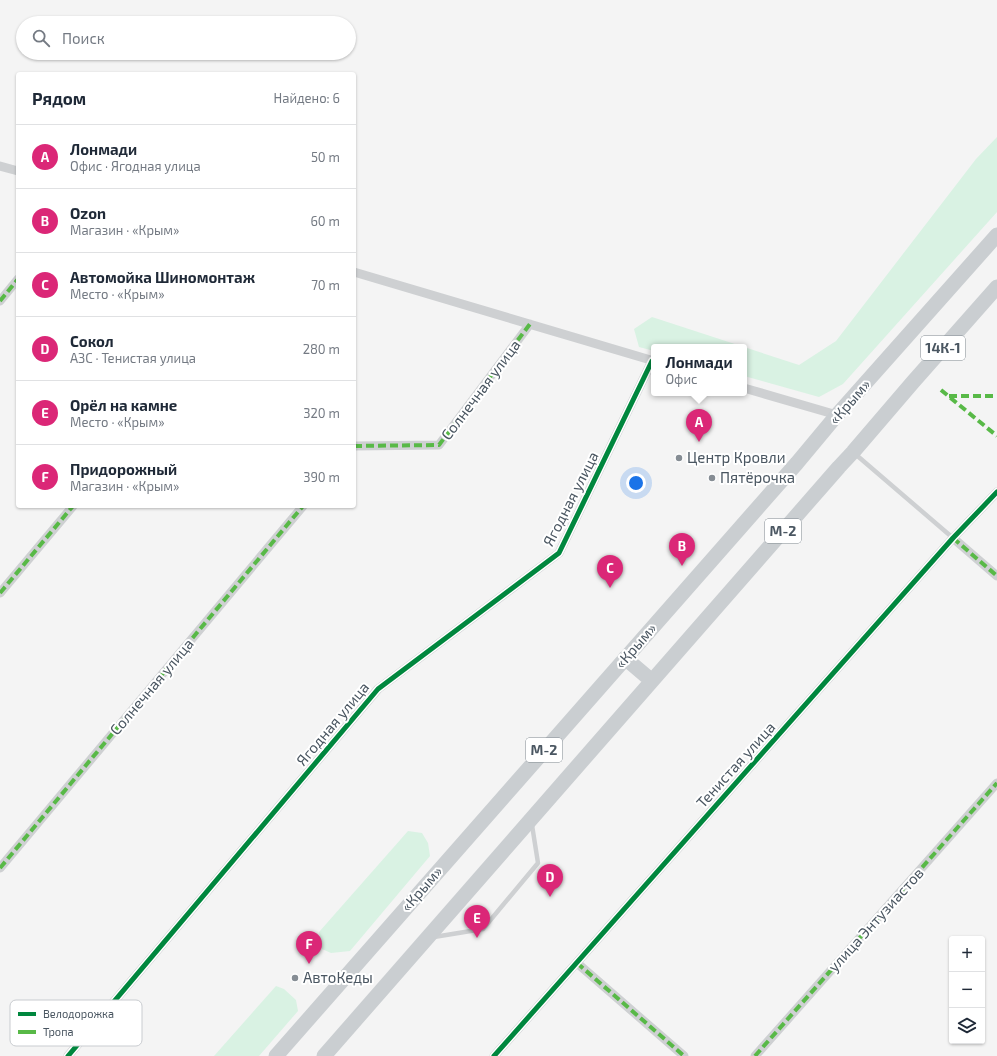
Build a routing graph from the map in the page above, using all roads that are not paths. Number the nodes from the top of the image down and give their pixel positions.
1 (0, 166) edge
2 (16, 170) edge
3 (997, 235) edge
4 (356, 273) edge
5 (16, 281) edge
6 (997, 287) edge
7 (0, 301) edge
8 (530, 324) junction
9 (651, 360) edge
10 (651, 365) edge
11 (914, 382) joint
12 (747, 389) edge
13 (837, 416) junction
14 (356, 446) edge
15 (853, 452) junction
16 (997, 492) edge
17 (71, 508) edge
18 (301, 508) edge
19 (953, 538) junction
20 (997, 576) edge
21 (0, 593) edge
22 (625, 658) junction
23 (652, 681) junction
24 (997, 783) edge
25 (531, 820) junction
26 (0, 868) edge
27 (428, 938) junction
28 (577, 963) junction
29 (115, 1000) edge
30 (76, 1046) edge
31 (68, 1056) edge
32 (276, 1056) edge
33 (324, 1056) edge
34 (494, 1056) edge
35 (684, 1056) edge
36 (755, 1056) edge

1 - 2 street
3 - 13 main road, «Крым» / М-2
4 - 8 street
5 - 7 street
6 - 11 main road, 14К-1
8 - 9 street
8 - 14 street, Солнечная улица
10 - 29 street, Ягодная улица
11 - 15 main road, М-2
12 - 13 street
13 - 22 main road, «Крым» / М-2
15 - 19 lane
15 - 23 main road, М-2
16 - 19 street, Тенистая улица
17 - 21 street
18 - 26 street, Солнечная улица
19 - 20 street
19 - 28 street, Тенистая улица
22 - 23 main road
22 - 32 main road, «Крым» / М-2
23 - 25 main road, М-2
24 - 36 street, улица Энтузиастов
25 - 27 main road, М-2
25 - 27 lane
27 - 33 main road, М-2
28 - 34 street, Тенистая улица
28 - 35 street
30 - 31 street, Ягодная улица

